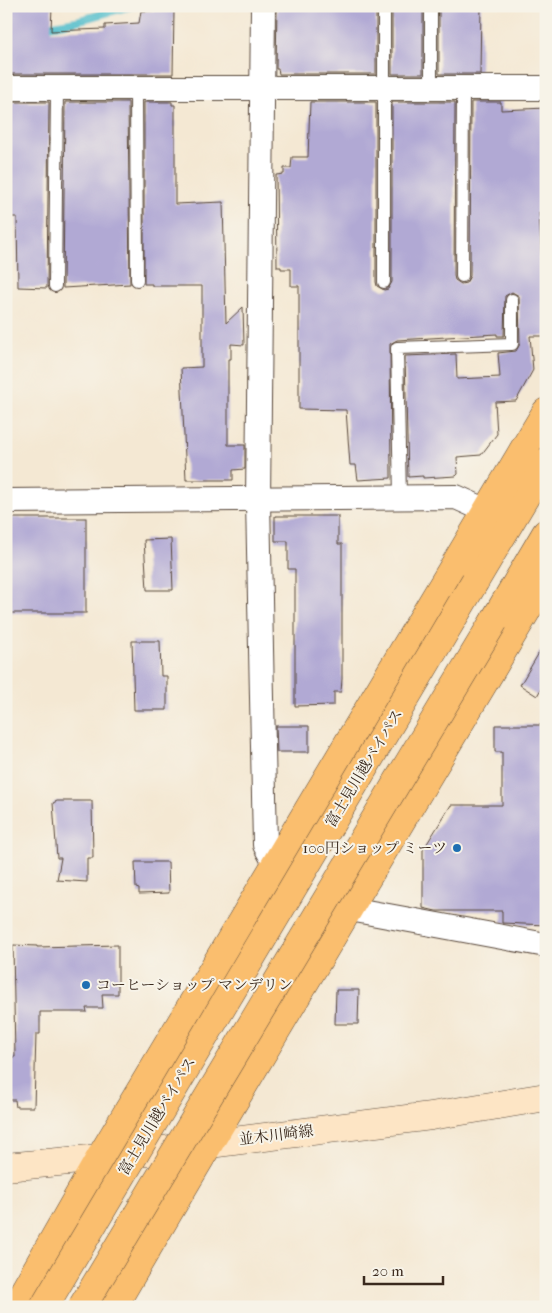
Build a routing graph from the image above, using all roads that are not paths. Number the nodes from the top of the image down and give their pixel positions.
1 (264, 6) edge
2 (384, 6) edge
3 (431, 6) edge
4 (6, 88) edge
5 (431, 88) junction
6 (463, 88) junction
7 (546, 88) edge
8 (57, 89) junction
9 (136, 89) junction
10 (384, 89) junction
11 (264, 90) junction
12 (462, 276) dead end
13 (137, 280) dead end
14 (384, 282) dead end
15 (55, 286) dead end
16 (512, 300) dead end
17 (546, 412) edge
18 (546, 462) edge
19 (400, 498) junction
20 (6, 501) edge
21 (258, 501) junction
22 (486, 512) junction
23 (546, 533) edge
24 (546, 578) edge
25 (276, 865) junction
26 (350, 909) junction
27 (546, 945) edge
28 (546, 1097) edge
29 (208, 1143) junction
30 (100, 1158) junction
31 (6, 1167) edge
32 (14, 1307) edge
33 (44, 1307) edge
34 (82, 1307) edge
35 (113, 1307) edge

1 - 11 street
2 - 10 lane
3 - 5 lane
4 - 8 street
5 - 6 street
5 - 10 street
6 - 7 street
6 - 12 lane
8 - 9 street
8 - 15 lane
9 - 11 street
9 - 13 lane
10 - 11 street
10 - 14 lane
11 - 21 street
16 - 19 lane
17 - 22 highway
18 - 33 highway, 富士見川越バイパス, bridge
19 - 21 street
19 - 22 street
20 - 21 street
21 - 25 street
22 - 25 highway
23 - 34 highway, bridge
24 - 26 highway
25 - 30 highway
26 - 27 street
26 - 29 highway
28 - 29 main road, 並木川崎線
29 - 30 main road, 並木川崎線
29 - 35 highway
30 - 31 main road, 並木川崎線
30 - 32 highway

